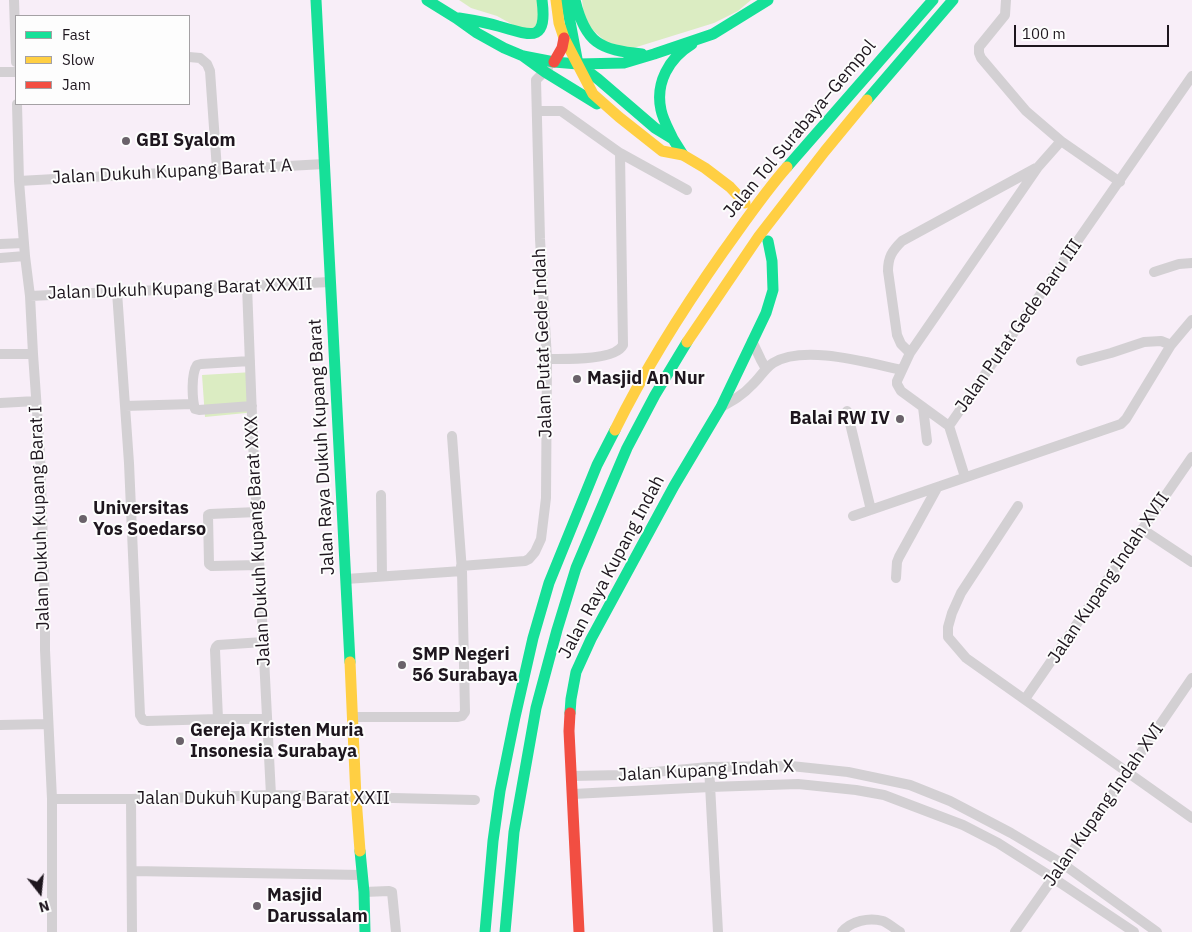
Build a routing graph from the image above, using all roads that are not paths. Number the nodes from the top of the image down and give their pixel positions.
1 (14, 0) edge
2 (316, 0) edge
3 (427, 0) edge
4 (542, 0) edge
5 (556, 0) edge
6 (566, 0) edge
7 (574, 0) edge
8 (768, 0) edge
9 (933, 0) edge
10 (953, 0) edge
11 (1006, 0) edge
12 (456, 18) junction
13 (15, 28) edge
14 (713, 34) junction
15 (564, 38) junction
16 (654, 54) junction
17 (523, 56) junction
18 (190, 58) edge
19 (554, 62) junction
20 (578, 64) junction
21 (0, 72) edge
22 (15, 72) edge
23 (545, 72) junction
24 (1192, 76) edge
25 (17, 105) edge
26 (537, 111) junction
27 (619, 117) junction
28 (673, 139) junction
29 (1060, 141) junction
30 (620, 153) junction
31 (683, 154) junction
32 (324, 164) junction
33 (1038, 167) junction
34 (217, 170) junction
35 (19, 180) junction
36 (1120, 182) junction
37 (687, 190) dead end
38 (745, 202) dead end
39 (768, 241) dead end
40 (24, 243) junction
41 (0, 244) edge
42 (25, 256) junction
43 (0, 258) edge
44 (1192, 263) edge
45 (1154, 272) dead end
46 (330, 282) junction
47 (247, 286) junction
48 (117, 292) junction
49 (30, 296) junction
50 (1192, 320) edge
51 (752, 341) junction
52 (1171, 345) junction
53 (910, 353) junction
54 (0, 354) edge
55 (33, 354) junction
56 (546, 360) junction
57 (250, 361) junction
58 (1081, 361) dead end
59 (766, 369) junction
60 (902, 370) junction
61 (36, 400) junction
62 (0, 403) edge
63 (193, 404) junction
64 (126, 406) junction
65 (252, 406) junction
66 (721, 407) junction
67 (923, 407) junction
68 (847, 411) dead end
69 (949, 426) junction
70 (452, 436) dead end
71 (927, 441) dead end
72 (1192, 457) edge
73 (965, 477) junction
74 (937, 488) junction
75 (381, 495) dead end
76 (1018, 506) dead end
77 (871, 510) junction
78 (257, 512) junction
79 (853, 516) dead end
80 (1142, 530) junction
81 (1192, 562) edge
82 (259, 564) junction
83 (461, 569) junction
84 (382, 576) junction
85 (896, 578) dead end
86 (346, 579) junction
87 (263, 642) junction
88 (1192, 678) edge
89 (1188, 693) edge
90 (1025, 699) junction
91 (352, 717) junction
92 (218, 719) junction
93 (267, 719) junction
94 (48, 724) junction
95 (0, 725) edge
96 (709, 768) junction
97 (1127, 772) junction
98 (572, 776) junction
99 (898, 782) junction
100 (710, 787) junction
101 (573, 794) junction
102 (271, 796) junction
103 (891, 797) junction
104 (356, 798) junction
105 (52, 799) junction
106 (131, 799) junction
107 (475, 800) dead end
108 (1192, 818) edge
109 (1063, 864) junction
110 (132, 871) junction
111 (362, 875) junction
112 (1053, 878) junction
113 (364, 892) junction
114 (1116, 902) junction
115 (1107, 913) junction
116 (52, 932) edge
117 (132, 932) edge
118 (365, 932) edge
119 (396, 932) edge
120 (485, 932) edge
121 (506, 932) edge
122 (579, 932) edge
123 (718, 932) edge
124 (842, 932) edge
125 (900, 932) edge
126 (1015, 932) edge
127 (1134, 932) edge
128 (1157, 932) edge

1 - 13 street
2 - 32 main road, Jalan Raya Dukuh Kupang Barat
3 - 12 main road
4 - 12 main road
5 - 15 main road
6 - 20 main road
7 - 16 main road
8 - 14 main road
9 - 120 main road, Jalan Tol Surabaya–Gempol
10 - 121 main road, Jalan Tol Surabaya–Gempol
11 - 29 street
12 - 17 main road
14 - 16 main road
14 - 28 main road
15 - 19 main road
15 - 20 main road
16 - 20 main road
17 - 19 main road
17 - 23 main road
18 - 34 street
19 - 20 main road
19 - 23 street, Jalan Putat Gede Indah
20 - 27 main road
20 - 28 main road
21 - 22 street
23 - 26 street, Jalan Putat Gede Indah
23 - 27 main road
24 - 36 street, Jalan Putat Gede Baru III
25 - 35 street, Jalan Dukuh Kupang Barat I
26 - 30 street
26 - 56 street, Jalan Putat Gede Indah
27 - 31 main road
28 - 31 main road
29 - 33 street
29 - 36 street
30 - 37 street
30 - 56 street
31 - 38 main road
32 - 34 street, Jalan Dukuh Kupang Barat I A
32 - 46 main road, Jalan Raya Dukuh Kupang Barat
33 - 53 street
33 - 53 street
34 - 35 street, Jalan Dukuh Kupang Barat I A
35 - 40 street, Jalan Dukuh Kupang Barat I
36 - 69 street, Jalan Putat Gede Baru III
39 - 51 main road, Jalan Raya Kupang Indah
40 - 41 street
40 - 42 street, Jalan Dukuh Kupang Barat I
42 - 43 street
42 - 49 street, Jalan Dukuh Kupang Barat I
44 - 45 street
46 - 47 street, Jalan Dukuh Kupang Barat XXXII
46 - 86 main road, Jalan Raya Dukuh Kupang Barat
47 - 48 street, Jalan Dukuh Kupang Barat XXXII
47 - 57 street, Jalan Dukuh Kupang Barat XXX
48 - 49 street, Jalan Dukuh Kupang Barat XXXII
48 - 64 street
49 - 55 street, Jalan Dukuh Kupang Barat I
50 - 52 street
51 - 59 street
51 - 66 main road, Jalan Raya Kupang Indah
52 - 58 street
52 - 73 street
53 - 60 street
54 - 55 street
55 - 61 street, Jalan Dukuh Kupang Barat I
56 - 83 street, Jalan Putat Gede Indah
57 - 63 street
57 - 65 street, Jalan Dukuh Kupang Barat XXX
59 - 60 street
59 - 66 street
60 - 67 street
61 - 62 street
61 - 94 street, Jalan Dukuh Kupang Barat I
63 - 64 street
63 - 65 street
64 - 92 street
65 - 78 street, Jalan Dukuh Kupang Barat XXX
66 - 98 main road, Jalan Raya Kupang Indah
67 - 69 street
67 - 71 street
68 - 77 street
69 - 73 street, Jalan Putat Gede Baru III
70 - 83 street
72 - 80 street, Jalan Kupang Indah XVII
73 - 74 street
74 - 77 street
74 - 85 street
75 - 84 street
76 - 90 street
77 - 79 street
78 - 82 street, Jalan Dukuh Kupang Barat XXX
78 - 82 street
80 - 81 street
80 - 90 street, Jalan Kupang Indah XVII
82 - 87 street, Jalan Dukuh Kupang Barat XXX
83 - 84 street
83 - 91 street
84 - 86 street
86 - 91 main road, Jalan Raya Dukuh Kupang Barat
87 - 92 street
87 - 93 street, Jalan Dukuh Kupang Barat XXX
88 - 89 street, Jalan Kupang Indah XVI
89 - 97 street, Jalan Kupang Indah XVI
90 - 97 street
91 - 104 main road, Jalan Raya Dukuh Kupang Barat
92 - 93 street
93 - 102 street, Jalan Dukuh Kupang Barat XXX
94 - 95 street
94 - 105 street, Jalan Dukuh Kupang Barat I
96 - 98 street, Jalan Kupang Indah X
96 - 99 street, Jalan Kupang Indah X
96 - 100 street
97 - 108 street
97 - 109 street, Jalan Kupang Indah XVI
98 - 101 main road, Jalan Raya Kupang Indah
99 - 103 street
99 - 109 street, Jalan Kupang Indah X
100 - 101 street, Jalan Kupang Indah X
100 - 103 street, Jalan Kupang Indah X
100 - 123 street
101 - 122 main road, Jalan Raya Kupang Indah
102 - 104 street, Jalan Dukuh Kupang Barat XXII
102 - 106 street, Jalan Dukuh Kupang Barat XXII
103 - 112 street, Jalan Kupang Indah X
104 - 107 street, Jalan Dukuh Kupang Barat XXII
104 - 111 main road, Jalan Raya Dukuh Kupang Barat
105 - 106 street, Jalan Dukuh Kupang Barat XXII
105 - 116 street, Jalan Dukuh Kupang Barat I
106 - 110 street
109 - 112 street, Jalan Kupang Indah XVI
109 - 114 street, Jalan Kupang Indah X
110 - 111 street
110 - 117 street
111 - 113 main road, Jalan Raya Dukuh Kupang Barat
112 - 115 street, Jalan Kupang Indah X
112 - 126 street, Jalan Kupang Indah XVI
113 - 118 main road, Jalan Raya Dukuh Kupang Barat
113 - 119 street
114 - 115 street
114 - 128 street, Jalan Kupang Indah X
115 - 127 street, Jalan Kupang Indah X
124 - 125 street

